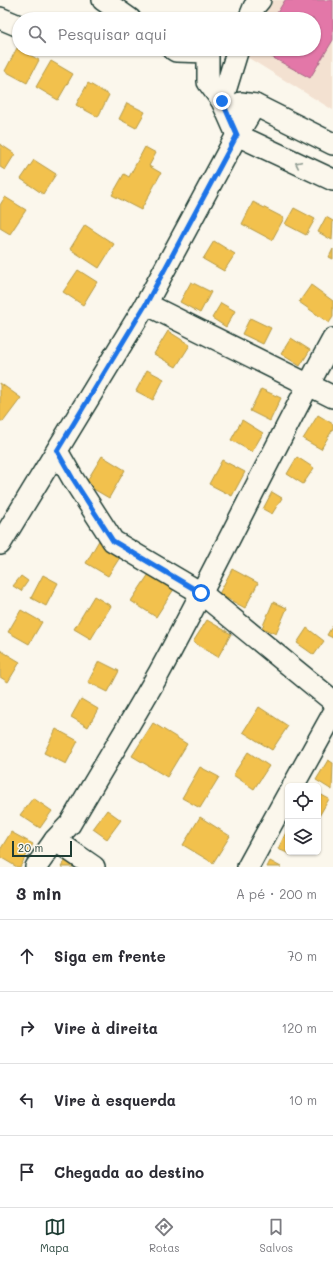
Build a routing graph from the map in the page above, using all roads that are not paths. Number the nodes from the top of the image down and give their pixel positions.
1 (103, 0) edge
2 (260, 0) edge
3 (120, 12) edge
4 (252, 12) edge
5 (0, 18) edge
6 (12, 23) edge
7 (208, 56) edge
8 (236, 56) edge
9 (222, 101) junction
10 (255, 105) junction
11 (237, 135) junction
12 (333, 144) edge
13 (333, 180) edge
14 (146, 304) junction
15 (333, 339) edge
16 (308, 384) junction
17 (333, 397) edge
18 (57, 451) junction
19 (0, 544) edge
20 (201, 593) junction
21 (333, 702) edge
22 (333, 714) edge
23 (295, 783) edge
24 (285, 799) edge
25 (55, 840) junction
26 (36, 867) edge
27 (94, 867) edge
28 (248, 867) edge

1 - 3 street
2 - 4 street
5 - 6 street
7 - 9 street
8 - 9 street
9 - 10 street
9 - 11 street
10 - 11 street
10 - 12 street
13 -> 11 street
11 - 14 street
14 - 16 street
14 - 18 street
15 - 16 street
16 - 17 street
16 - 20 street
18 - 19 street
18 - 20 street
20 - 21 street
20 - 25 street
22 - 23 street
24 - 28 street
25 - 26 street
25 - 27 street

